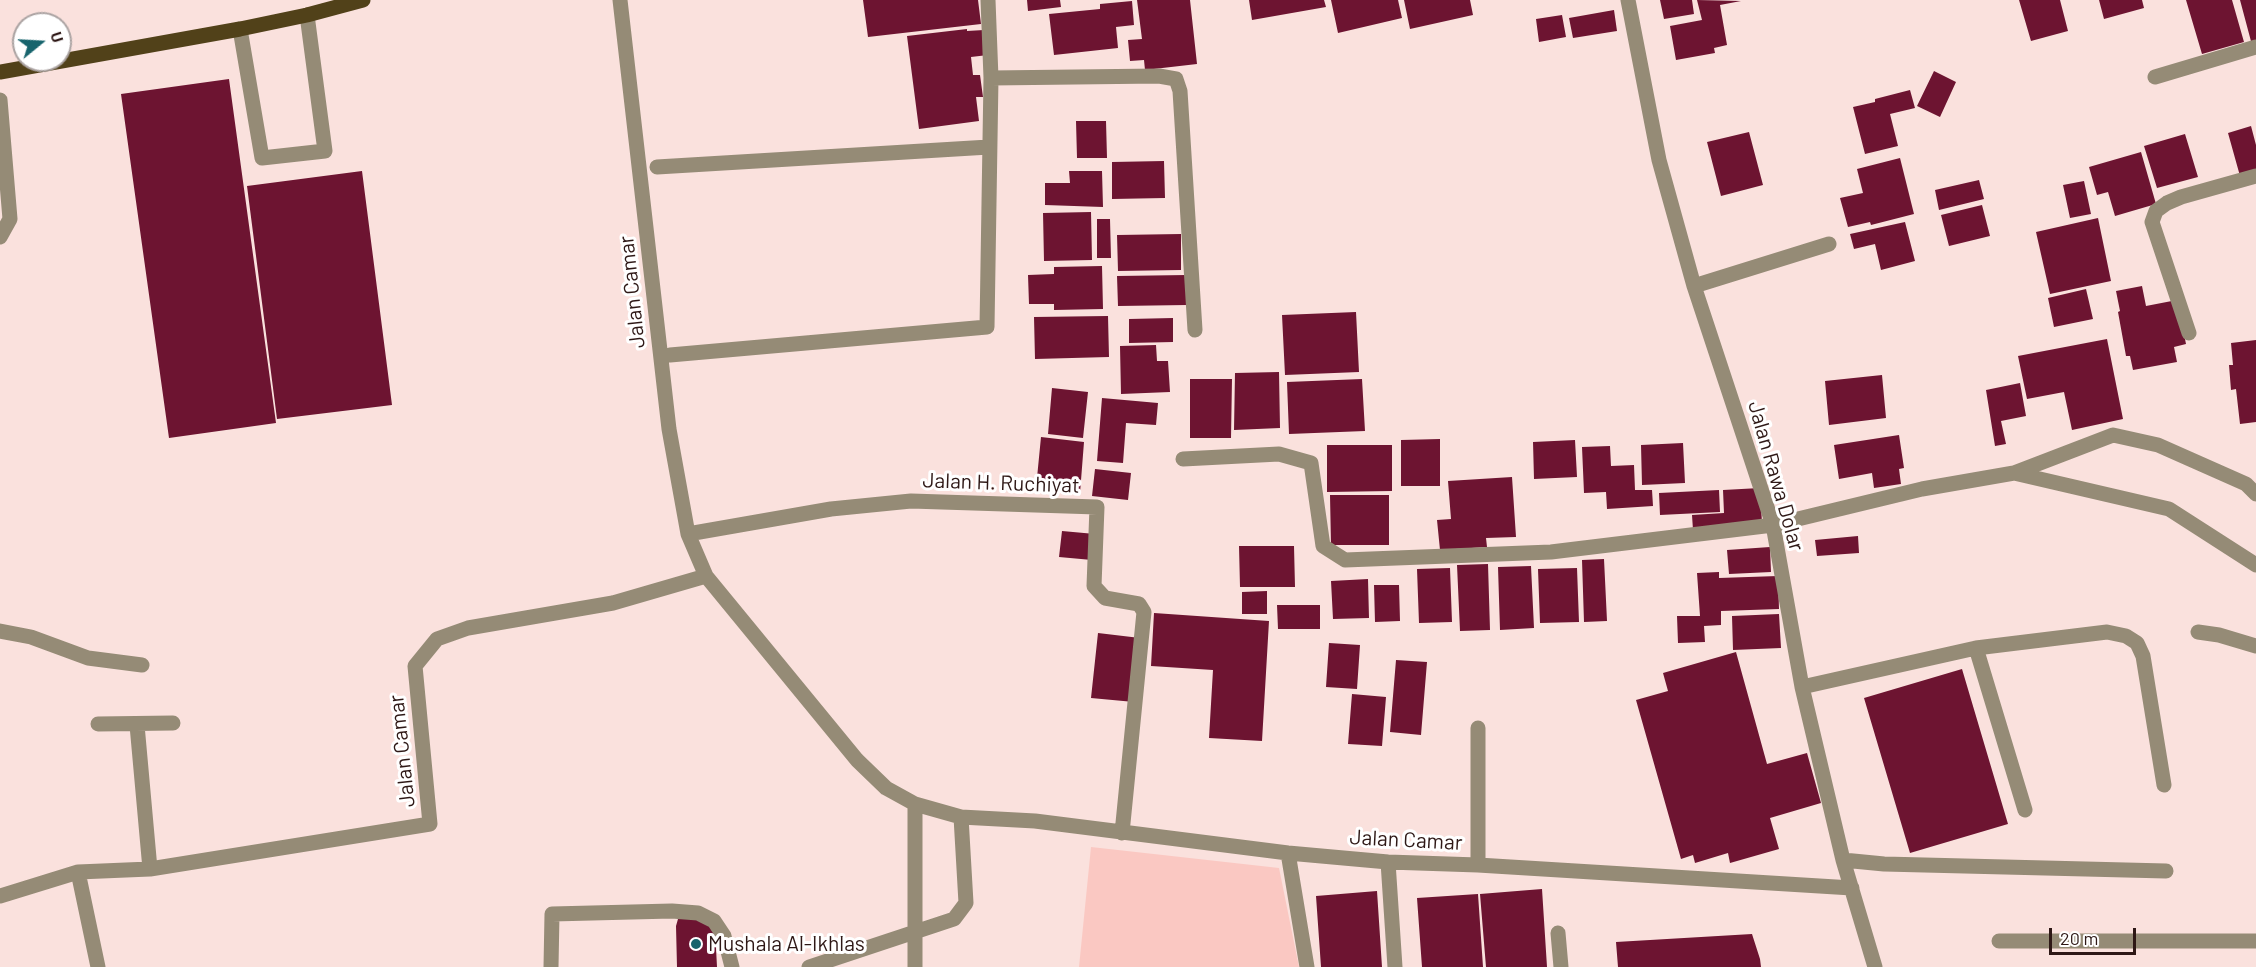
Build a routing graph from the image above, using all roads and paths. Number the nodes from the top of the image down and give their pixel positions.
1 (363, 0) edge
2 (620, 0) edge
3 (988, 0) edge
4 (1628, 0) edge
5 (307, 15) junction
6 (240, 29) junction
7 (2256, 47) edge
8 (0, 72) edge
9 (2155, 77) dead end
10 (991, 78) junction
11 (0, 100) edge
12 (989, 147) junction
13 (657, 167) dead end
14 (2256, 176) edge
15 (0, 237) edge
16 (1829, 244) dead end
17 (1694, 285) junction
18 (1195, 330) dead end
19 (2188, 333) dead end
20 (670, 355) dead end
21 (1183, 459) dead end
22 (2014, 473) junction
23 (2256, 494) edge
24 (1773, 525) junction
25 (688, 534) junction
26 (2256, 564) edge
27 (706, 576) junction
28 (0, 632) edge
29 (2198, 632) dead end
30 (2256, 646) edge
31 (1976, 648) junction
32 (142, 665) dead end
33 (1803, 687) junction
34 (172, 723) dead end
35 (98, 724) dead end
36 (137, 725) junction
37 (1479, 728) dead end
38 (2164, 785) dead end
39 (915, 804) junction
40 (2025, 810) dead end
41 (961, 817) junction
42 (1122, 833) junction
43 (1288, 853) junction
44 (1843, 860) junction
45 (1388, 862) junction
46 (1478, 865) junction
47 (150, 869) junction
48 (2166, 871) dead end
49 (78, 872) junction
50 (1852, 888) junction
51 (0, 896) edge
52 (914, 933) junction
53 (1558, 933) dead end
54 (1999, 941) dead end
55 (2256, 941) edge
56 (98, 967) edge
57 (551, 967) edge
58 (732, 967) edge
59 (809, 967) edge
60 (915, 967) edge
61 (1306, 967) edge
62 (1395, 967) edge
63 (1561, 967) edge
64 (1875, 967) edge

1 - 5 main road
2 - 25 street, Jalan Camar
3 - 10 street
4 - 17 street, Jalan Rawa Dolar
5 - 6 main road
5 - 6 street
6 - 8 main road
7 - 9 street
10 - 12 street
10 - 18 street
11 - 15 street
12 - 13 street
12 - 20 street
14 - 19 street
16 - 17 street
17 - 24 street, Jalan Rawa Dolar
21 - 24 street
22 - 23 street
22 - 24 street
22 - 26 street
24 - 33 street, Jalan Rawa Dolar
25 - 27 street, Jalan Camar
25 - 42 street, Jalan H. Ruchiyat
27 - 39 street, Jalan Camar
27 - 47 street, Jalan Camar
28 - 32 street
29 - 30 street
31 - 33 street
31 - 38 street
31 - 40 street
33 - 44 street, Jalan Rawa Dolar
34 - 36 street
35 - 36 street
36 - 47 street
37 - 46 street
39 - 41 street, Jalan Camar
39 - 52 street
41 - 42 street, Jalan Camar
41 - 52 street
42 - 43 street, Jalan Camar
43 - 45 street, Jalan Camar
43 - 61 street
44 - 48 street
44 - 50 street, Jalan Rawa Dolar
45 - 46 street, Jalan Camar
45 - 62 street
46 - 50 street, Jalan Camar
47 - 49 street, Jalan Camar
49 - 51 street, Jalan Camar
49 - 56 street
50 - 64 street, Jalan Rawa Dolar
52 - 59 street
52 - 60 street
53 - 63 street
54 - 55 street
57 - 58 street

